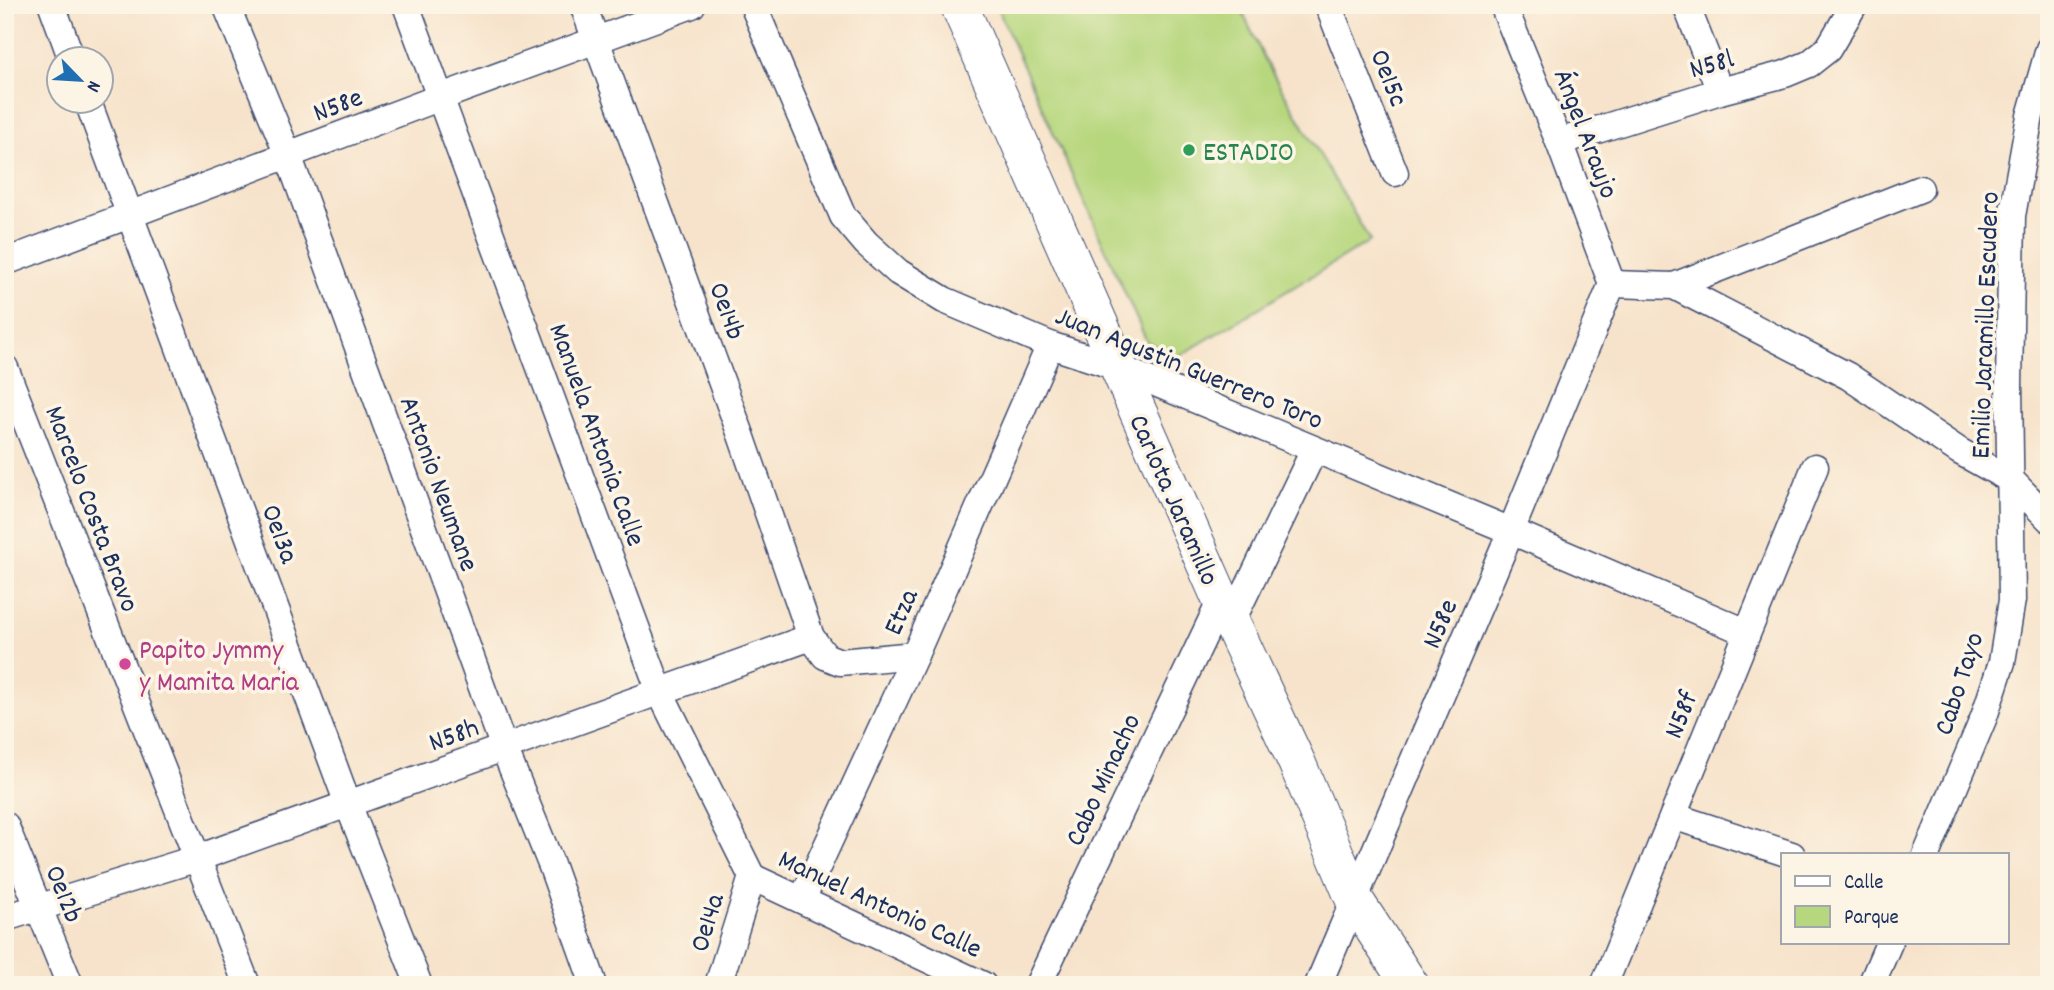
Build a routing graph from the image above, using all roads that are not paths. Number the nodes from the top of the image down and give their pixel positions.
1 (51, 5) edge
2 (226, 5) edge
3 (406, 5) edge
4 (583, 5) edge
5 (692, 5) edge
6 (753, 5) edge
7 (959, 5) edge
8 (1328, 5) edge
9 (1503, 5) edge
10 (1686, 5) edge
11 (1854, 5) edge
12 (596, 41) junction
13 (67, 46) edge
14 (2049, 49) edge
15 (1720, 91) junction
16 (441, 97) junction
17 (94, 116) edge
18 (1559, 142) junction
19 (288, 155) junction
20 (1395, 173) dead end
21 (1920, 189) dead end
22 (132, 214) junction
23 (5, 262) edge
24 (1612, 284) junction
25 (1674, 286) junction
26 (1050, 345) junction
27 (1117, 367) junction
28 (5, 368) edge
29 (1314, 450) junction
30 (1815, 467) dead end
31 (2011, 480) junction
32 (2049, 519) edge
33 (1511, 531) junction
34 (1226, 611) junction
35 (1746, 632) junction
36 (811, 638) junction
37 (915, 654) junction
38 (660, 692) junction
39 (504, 748) junction
40 (348, 804) junction
41 (1673, 816) junction
42 (5, 825) edge
43 (1786, 853) edge
44 (1927, 853) edge
45 (198, 858) junction
46 (752, 877) junction
47 (1354, 899) junction
48 (802, 900) junction
49 (38, 908) junction
50 (5, 918) edge
51 (1889, 944) edge
52 (70, 985) edge
53 (247, 985) edge
54 (419, 985) edge
55 (594, 985) edge
56 (718, 985) edge
57 (983, 985) edge
58 (1038, 985) edge
59 (1318, 985) edge
60 (1410, 985) edge
61 (1604, 985) edge
62 (1871, 985) edge

1 - 13 street
2 - 19 street, Antonio Neumane
3 - 16 street, Manuela Antonia Calle
4 - 12 street, Oe14b
5 - 12 street, N58e
6 - 26 street, Juan Agustin Guerrero Toro
7 - 27 street, Carlota Jaramillo
8 - 20 street, Oe15c
9 - 18 street, Ángel Araujo
10 - 15 street
11 - 15 street, N58l
12 - 16 street, N58e
12 - 36 street, Oe14b
14 - 31 street, Emilio Jaramillo Escudero
15 - 18 street, N58l
16 - 19 street, N58e
16 - 38 street, Manuela Antonia Calle
17 - 22 street, Oe13a
18 - 24 street, Ángel Araujo
19 - 22 street, N58e
19 - 39 street, Antonio Neumane
21 - 25 street
22 - 23 street, N58e
22 - 40 street, Oe13a
24 - 25 street
24 - 33 street, N58e
25 - 31 street
26 - 27 street, Juan Agustin Guerrero Toro
26 - 37 street, Etza
27 - 29 street, Juan Agustin Guerrero Toro
27 - 34 street, Carlota Jaramillo
28 - 45 street, Marcelo Costa Bravo
29 - 33 street, Juan Agustin Guerrero Toro
29 - 34 street, Cabo Minacho
30 - 35 street, N58f
31 - 32 street
31 - 44 street, Cabo Tayo
33 - 35 street, Juan Agustin Guerrero Toro
33 - 47 street, N58e
34 - 47 street, Carlota Jaramillo
34 - 58 street, Cabo Minacho
35 - 41 street, N58f
36 - 37 street
36 - 38 street, N58h
37 - 48 street, Etza
38 - 39 street, N58h
38 - 46 street, Manuela Antonia Calle
39 - 40 street, N58h
39 - 55 street, Antonio Neumane
40 - 45 street, N58h
40 - 54 street, Oe13a
41 - 43 street
41 - 61 street, N58f
42 - 49 street, Oe12b
45 - 49 street, N58h
45 - 53 street, Marcelo Costa Bravo
46 - 48 street, Manuel Antonio Calle
46 - 56 street, Oe14a
47 - 59 street, N58e
47 - 60 street, Carlota Jaramillo
48 - 57 street, Manuel Antonio Calle
49 - 50 street, N58h
49 - 52 street, Oe12b
51 - 62 street

